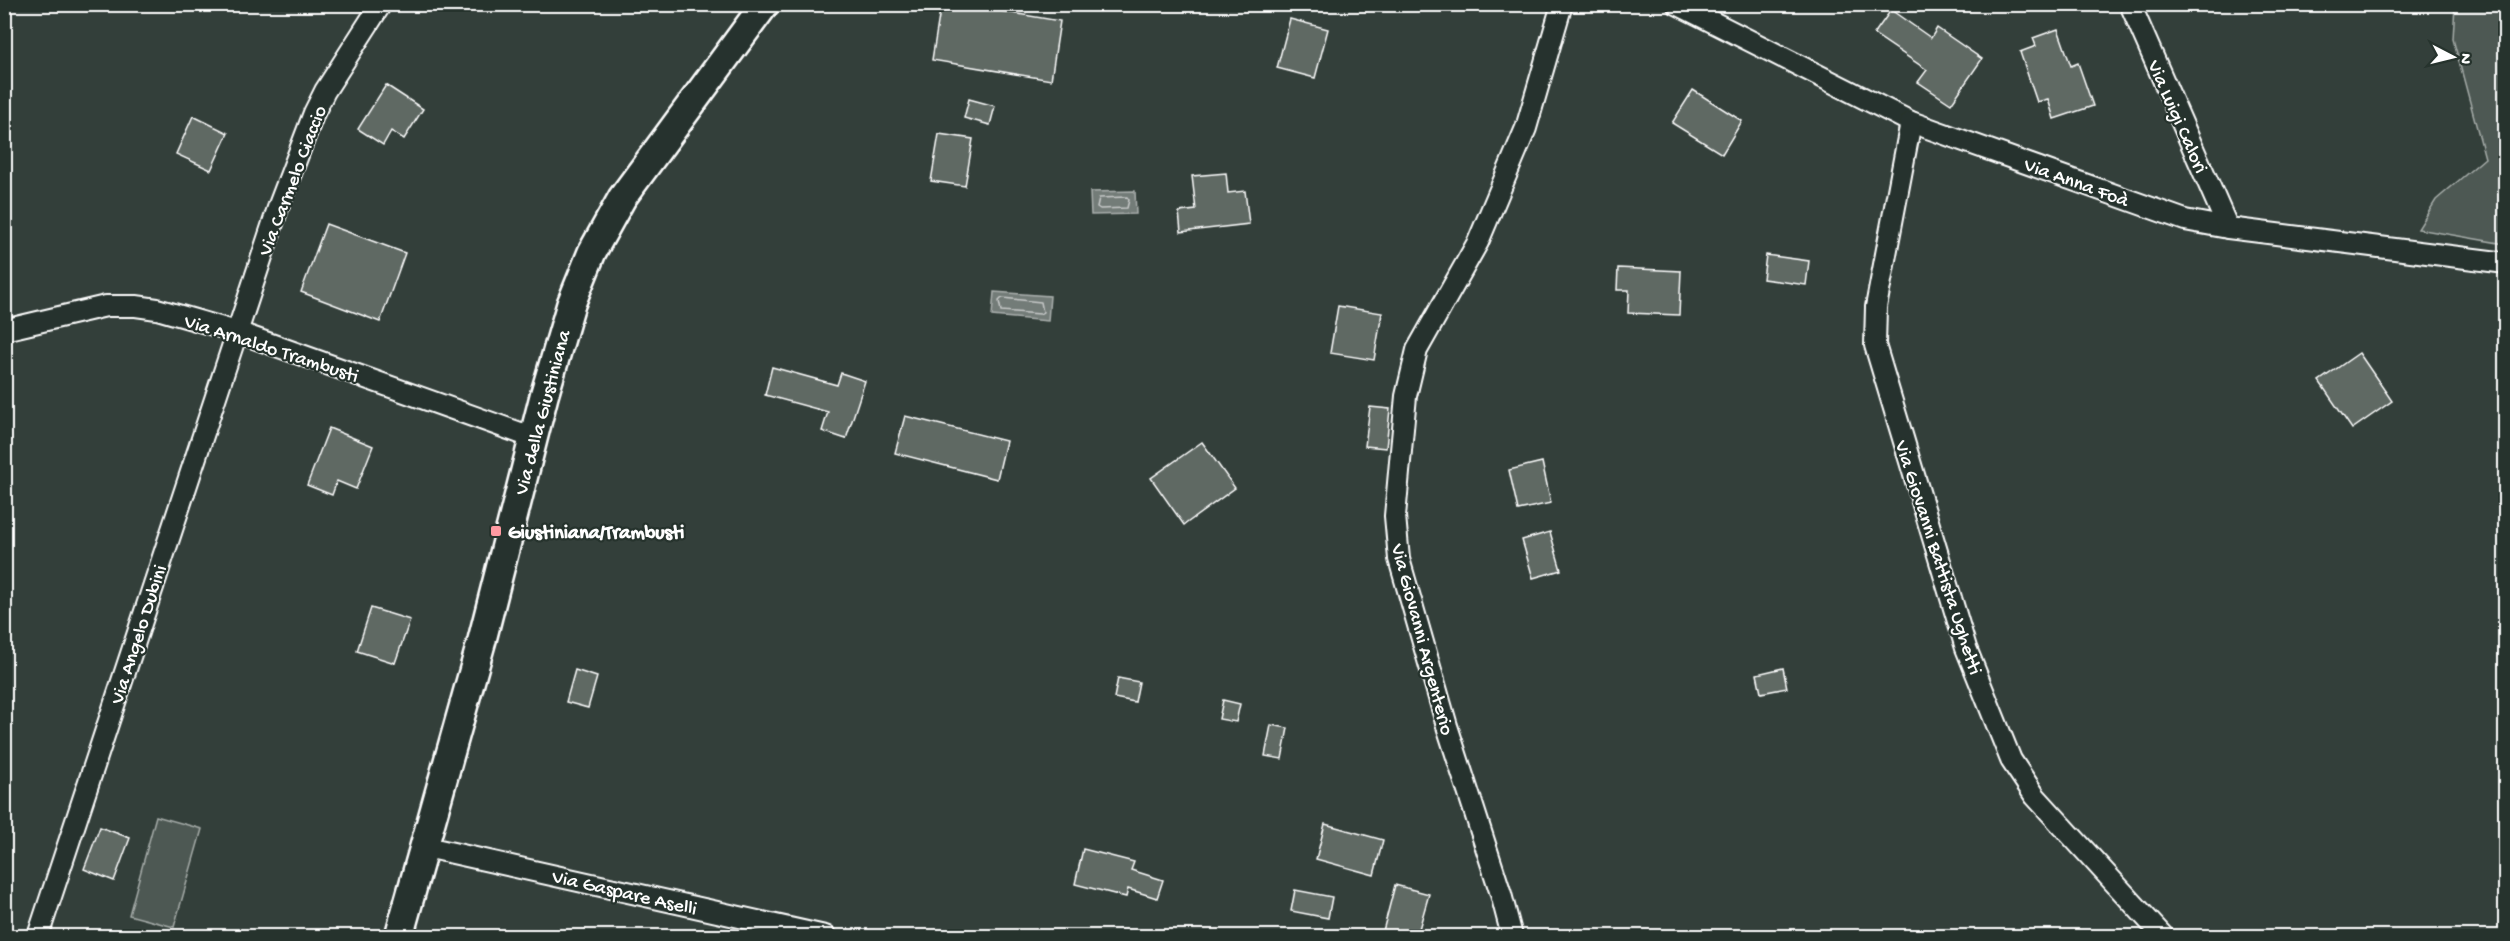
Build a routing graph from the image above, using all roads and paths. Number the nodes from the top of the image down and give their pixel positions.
1 (381, 4) edge
2 (765, 4) edge
3 (1562, 4) edge
4 (1677, 4) edge
5 (2130, 4) edge
6 (1911, 122) junction
7 (2228, 228) junction
8 (2505, 263) edge
9 (4, 330) edge
10 (237, 332) junction
11 (534, 438) junction
12 (426, 847) junction
13 (38, 936) edge
14 (399, 936) edge
15 (825, 936) edge
16 (1512, 936) edge
17 (2163, 936) edge

1 - 10 street, Via Carmelo Ciaccio
2 - 11 street, Via della Giustiniana
3 - 16 street, Via Giovanni Argenterio
4 - 6 street, Via Anna Foà
5 - 7 street, Via Luigi Calori
6 - 7 street, Via Anna Foà
6 - 17 street, Via Giovanni Battista Ughetti
7 - 8 street, Via Anna Foà
9 - 10 street, Via Arnaldo Trambusti
10 - 11 street, Via Arnaldo Trambusti
10 - 13 street, Via Angelo Dubini
11 - 12 street, Via della Giustiniana
12 - 14 street, Via della Giustiniana
12 - 15 street, Via Gaspare Aselli

